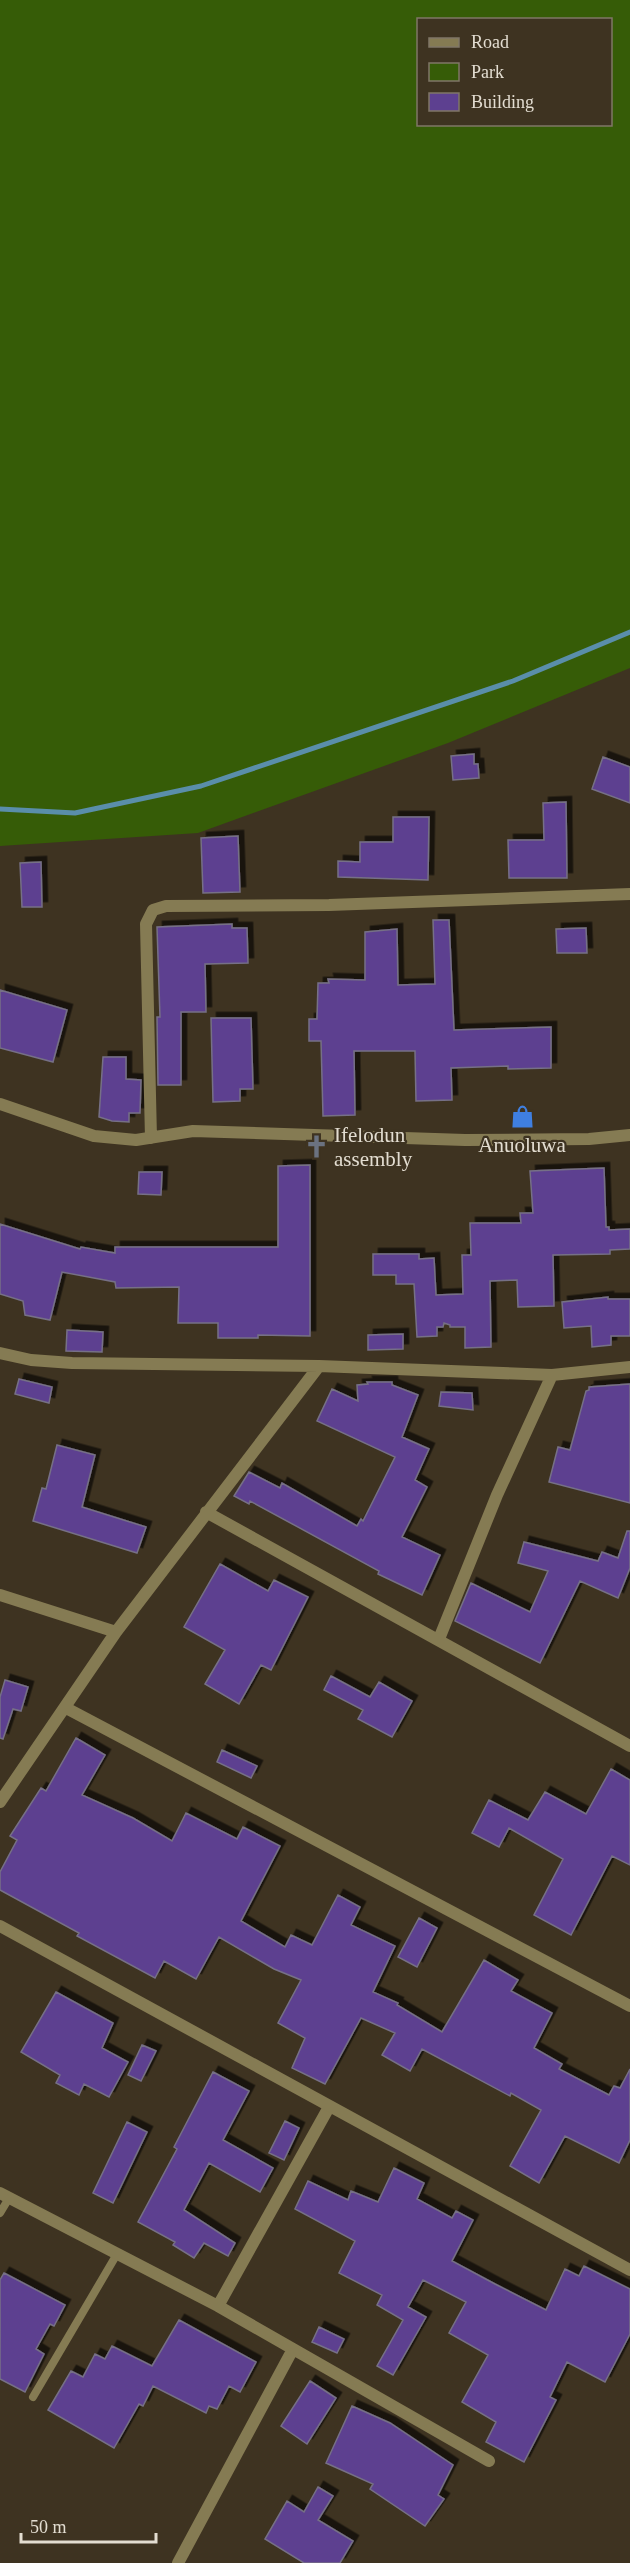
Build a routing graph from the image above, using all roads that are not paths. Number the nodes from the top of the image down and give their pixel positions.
1 (630, 894) edge
2 (0, 1104) edge
3 (630, 1135) edge
4 (151, 1138) junction
5 (0, 1353) edge
6 (319, 1366) junction
7 (630, 1367) edge
8 (552, 1375) junction
9 (206, 1512) junction
10 (0, 1595) edge
11 (116, 1632) junction
12 (439, 1639) junction
13 (66, 1707) junction
14 (630, 1746) edge
15 (0, 1802) edge
16 (0, 1926) edge
17 (630, 2006) edge
18 (329, 2107) junction
19 (5, 2196) edge
20 (0, 2213) edge
21 (117, 2254) junction
22 (630, 2270) edge
23 (218, 2306) junction
24 (293, 2349) junction
25 (33, 2397) dead end
26 (489, 2461) dead end
27 (178, 2563) edge

1 - 4 street
2 - 4 street
3 - 4 street
5 - 6 street
6 - 8 street
6 - 9 street
7 - 8 street
8 - 12 street
9 - 11 street
9 - 12 street
10 - 11 street
11 - 13 street
12 - 14 street
13 - 15 street
13 - 17 street
16 - 18 street
18 - 22 street
18 - 23 street
19 - 20 lane
19 - 21 street
21 - 23 street
21 - 25 lane
23 - 24 street
24 - 26 street
24 - 27 street

